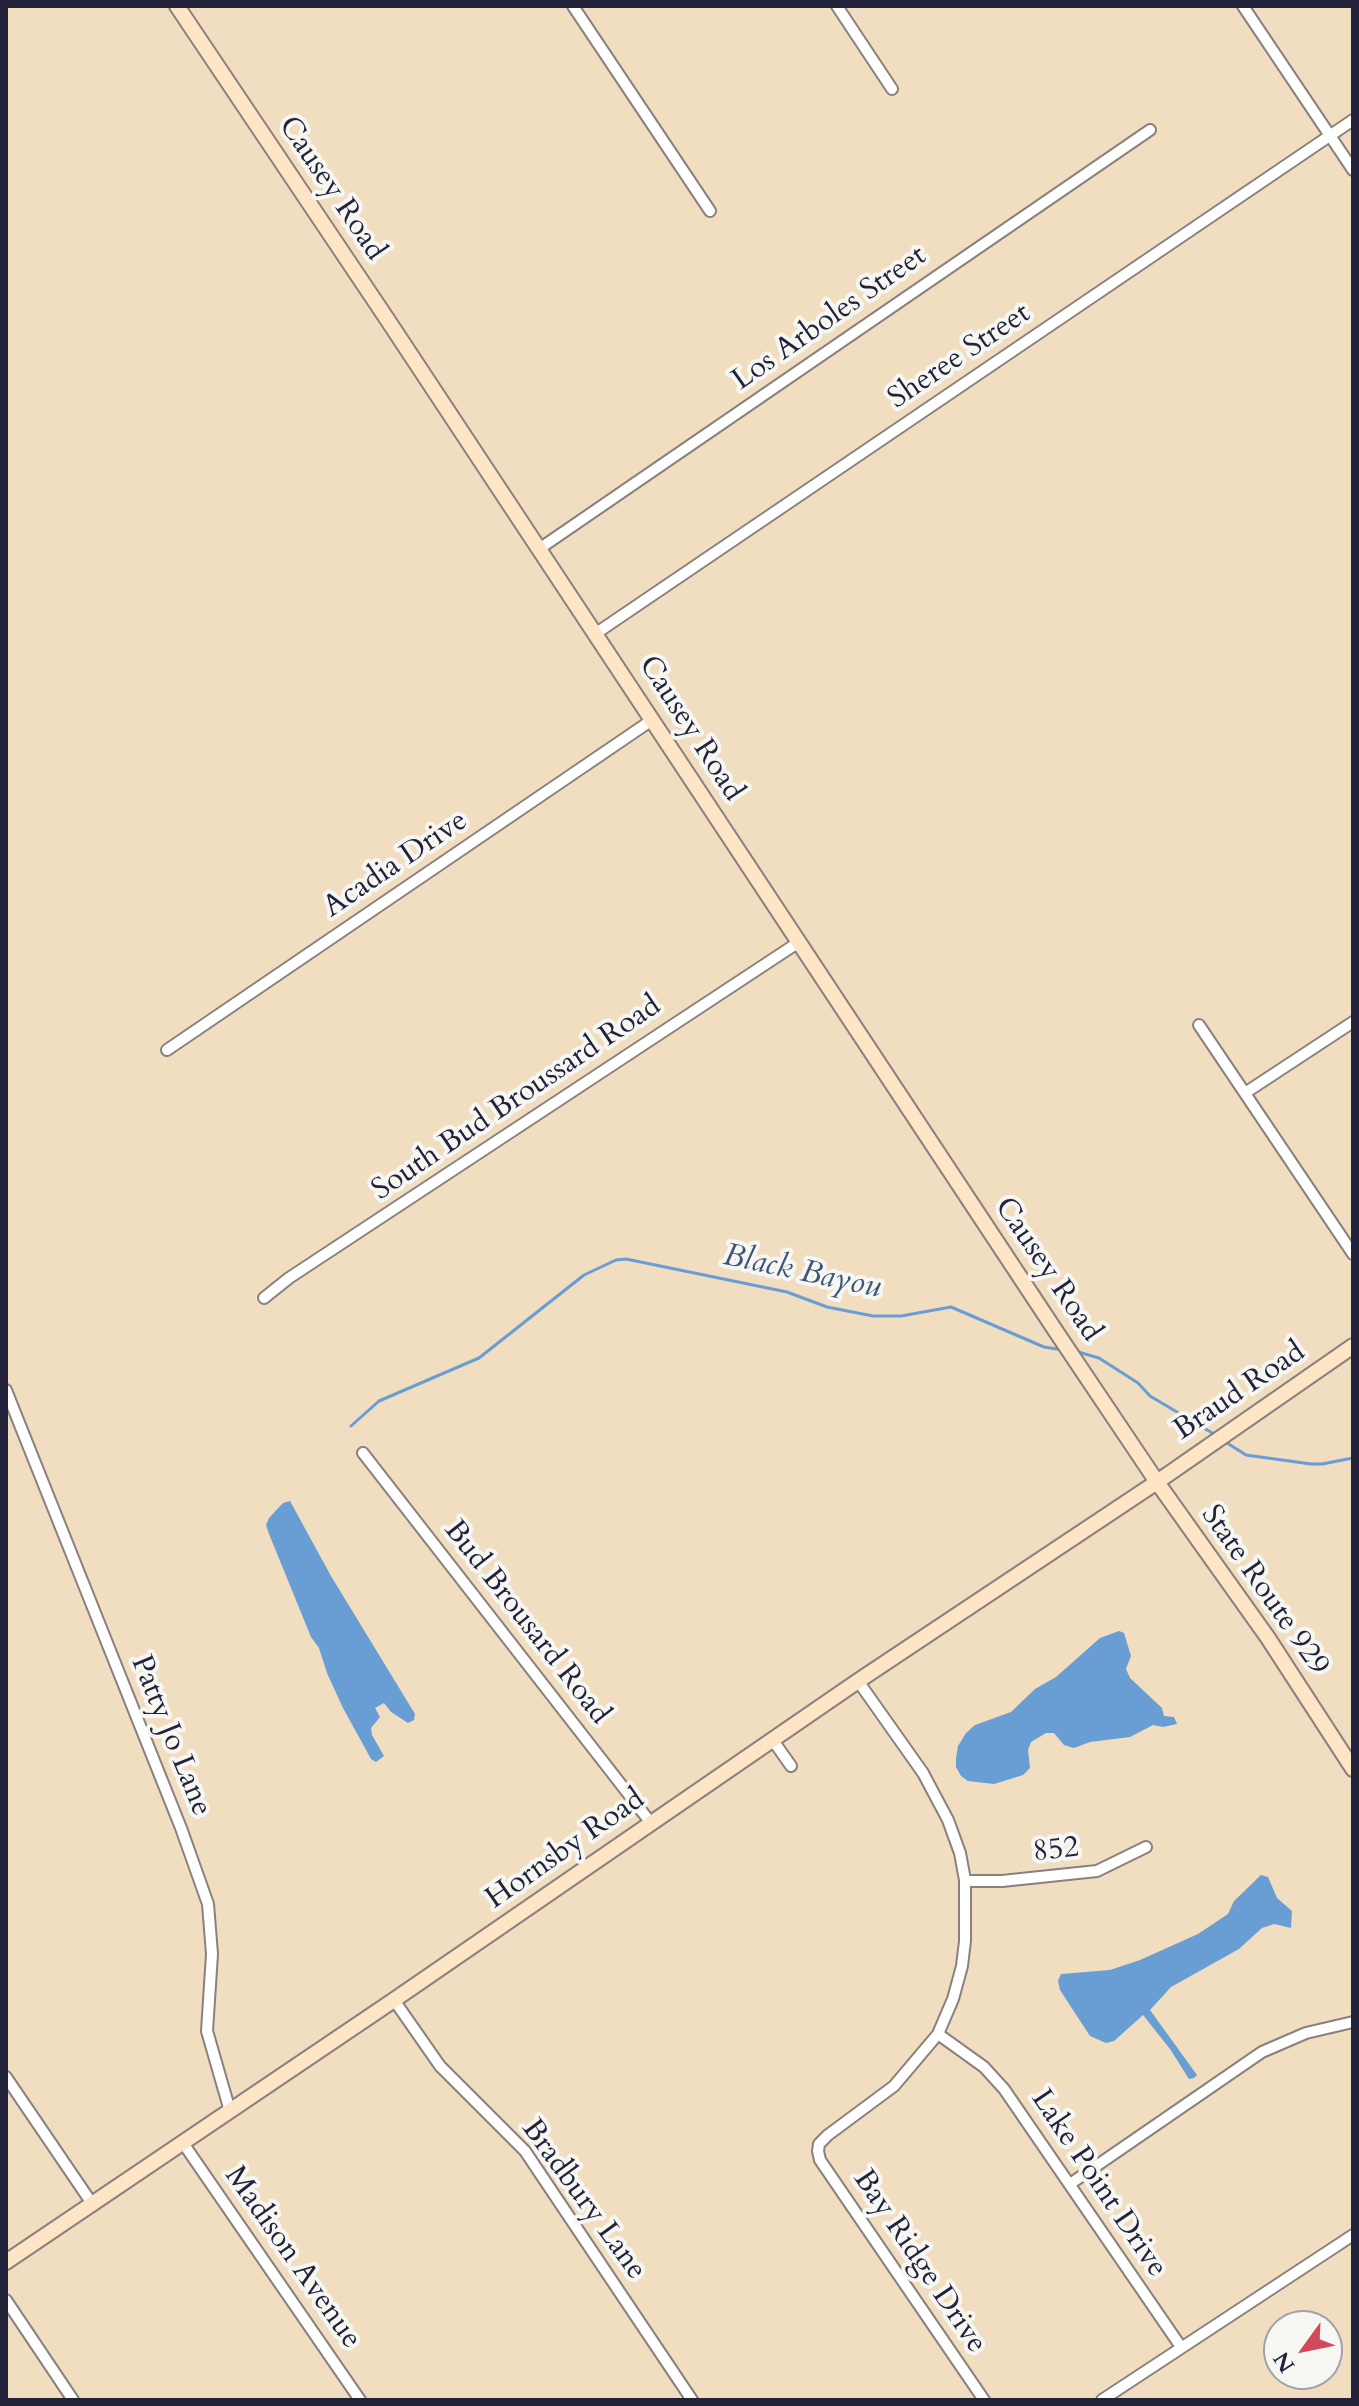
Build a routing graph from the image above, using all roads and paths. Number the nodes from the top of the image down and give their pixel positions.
1 (177, 6) edge
2 (573, 6) edge
3 (837, 6) edge
4 (1243, 6) edge
5 (892, 89) dead end
6 (1353, 120) edge
7 (1150, 130) dead end
8 (1330, 135) junction
9 (1353, 170) edge
10 (710, 211) dead end
11 (539, 549) junction
12 (595, 634) junction
13 (652, 720) junction
14 (799, 942) junction
15 (1353, 1022) edge
16 (1199, 1025) dead end
17 (167, 1050) dead end
18 (1245, 1093) junction
19 (1353, 1254) edge
20 (264, 1298) dead end
21 (1353, 1346) edge
22 (6, 1390) edge
23 (363, 1453) dead end
24 (1157, 1482) junction
25 (858, 1681) junction
26 (772, 1739) junction
27 (791, 1766) dead end
28 (1353, 1769) edge
29 (651, 1823) junction
30 (1146, 1847) dead end
31 (965, 1881) junction
32 (394, 2000) junction
33 (1353, 2022) edge
34 (938, 2034) junction
35 (6, 2077) edge
36 (230, 2111) junction
37 (183, 2143) junction
38 (1070, 2184) junction
39 (93, 2205) junction
40 (1353, 2235) edge
41 (6, 2262) edge
42 (6, 2300) edge
43 (1181, 2347) junction
44 (73, 2400) edge
45 (360, 2400) edge
46 (692, 2400) edge
47 (984, 2400) edge
48 (1102, 2400) edge

1 - 11 street, Causey Road
2 - 10 street
3 - 5 street
4 - 8 street
6 - 8 street, Sheree Street
7 - 11 street, Los Arboles Street
8 - 9 street
8 - 12 street, Sheree Street
11 - 12 street, Causey Road
12 - 13 street, Causey Road
13 - 14 street, Causey Road
13 - 17 street, Acadia Drive
14 - 20 street, South Bud Broussard Road
14 - 24 street, Causey Road
15 - 18 street
16 - 18 street
18 - 19 street
21 - 24 street, Braud Road
22 - 36 street, Patty Jo Lane
23 - 29 street, Bud Brousard Road
24 - 25 street, Hornsby Road
24 - 28 street, State Route 929
25 - 26 street, Hornsby Road
25 - 31 street
26 - 27 street
26 - 29 street, Hornsby Road
29 - 32 street, Hornsby Road
30 - 31 street, 852
31 - 34 street
32 - 36 street, Hornsby Road
32 - 46 street, Bradbury Lane
33 - 38 street
34 - 38 street, Lake Point Drive
34 - 47 street, Bay Ridge Drive
35 - 39 street
36 - 37 street, Hornsby Road
37 - 39 street, Hornsby Road
37 - 45 street, Madison Avenue
38 - 43 street, Lake Point Drive
39 - 41 street, Hornsby Road
40 - 43 street
42 - 44 street
43 - 48 street

